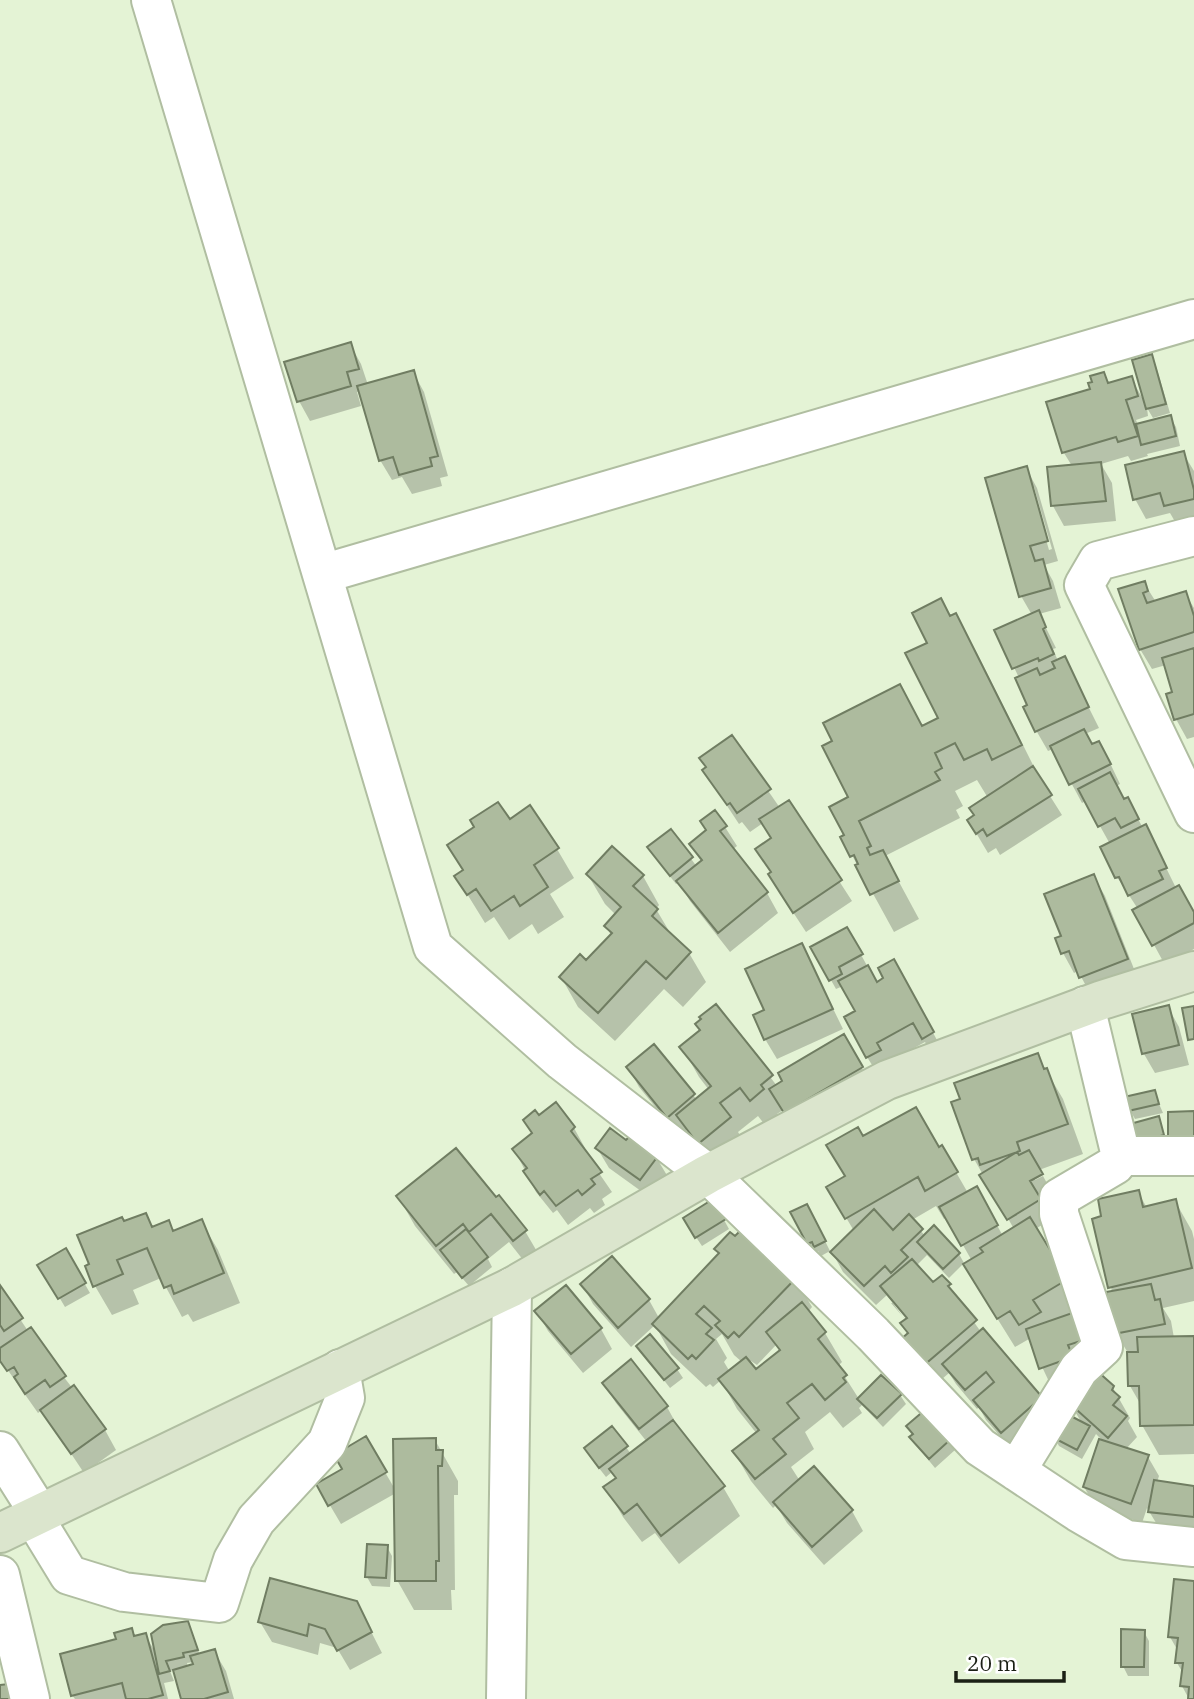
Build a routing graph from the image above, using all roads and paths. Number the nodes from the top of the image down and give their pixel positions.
1 (151, 0) edge
2 (1194, 319) edge
3 (1194, 536) edge
4 (322, 574) junction
5 (1189, 788) edge
6 (1194, 971) edge
7 (1085, 1006) junction
8 (1121, 1156) junction
9 (1194, 1156) edge
10 (708, 1174) junction
11 (512, 1287) junction
12 (340, 1369) junction
13 (0, 1451) edge
14 (1016, 1471) junction
15 (24, 1521) edge
16 (1194, 1547) edge
17 (0, 1575) edge
18 (30, 1699) edge
19 (506, 1699) edge

1 - 4 street
2 - 4 street
3 - 5 street
4 - 10 street
6 - 7 street
7 - 8 street
7 - 10 street
8 - 9 street
8 - 14 street
10 - 11 street
10 - 14 street
11 - 12 street
11 - 19 street
12 - 15 street
12 - 15 street
13 - 15 street
14 - 16 street
17 - 18 street

